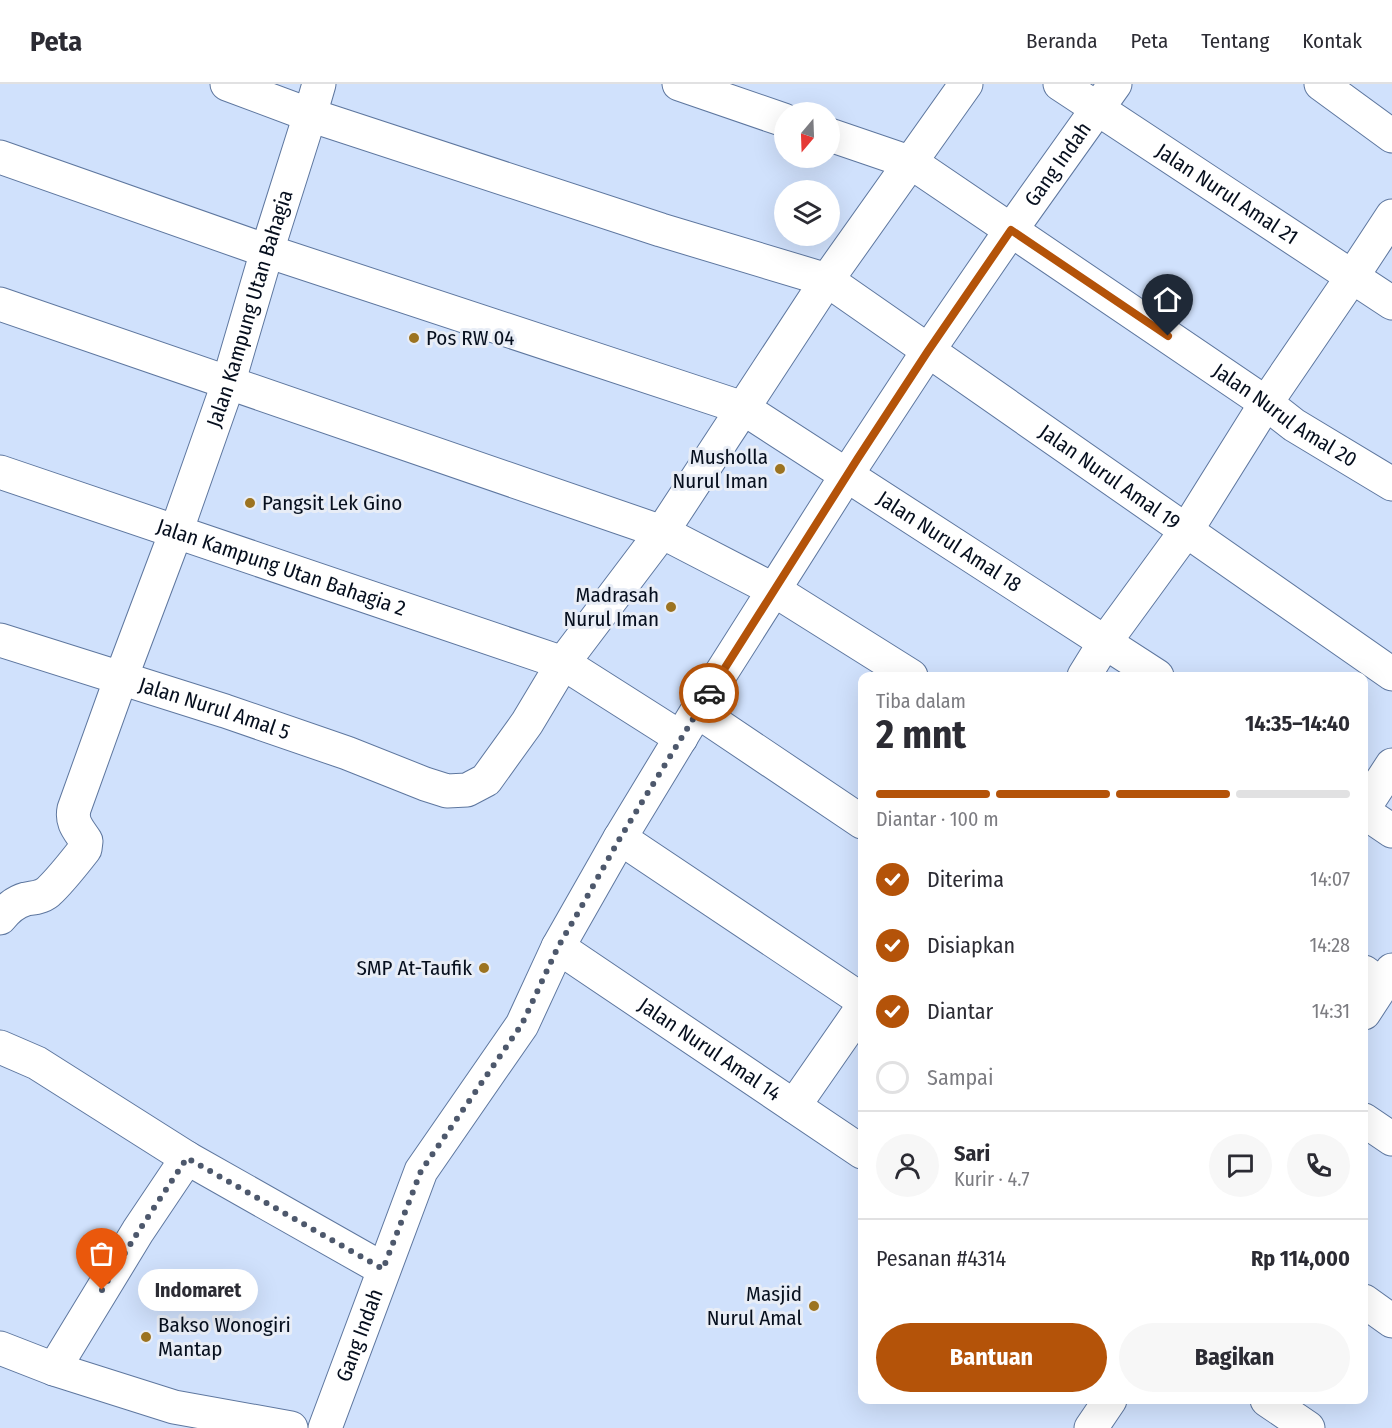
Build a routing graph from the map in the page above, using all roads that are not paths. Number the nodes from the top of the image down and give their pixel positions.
1 (227, 84) edge
2 (319, 84) edge
3 (680, 84) edge
4 (966, 84) edge
5 (1060, 84) edge
6 (1321, 84) edge
7 (1107, 97) edge
8 (310, 115) junction
9 (774, 117) edge
10 (1392, 136) edge
11 (840, 138) edge
12 (0, 157) edge
13 (912, 163) junction
14 (1392, 216) edge
15 (1011, 230) junction
16 (267, 251) junction
17 (1352, 277) junction
18 (827, 280) junction
19 (1392, 303) edge
20 (0, 304) edge
21 (928, 351) junction
22 (228, 384) junction
23 (1266, 403) junction
24 (743, 408) junction
25 (0, 472) edge
26 (846, 476) junction
27 (1392, 484) edge
28 (1186, 531) junction
29 (176, 532) junction
30 (662, 532) junction
31 (774, 590) junction
32 (0, 640) edge
33 (1105, 642) junction
34 (563, 663) junction
35 (905, 672) edge
36 (1086, 672) edge
37 (1151, 672) edge
38 (1392, 674) edge
39 (121, 678) junction
40 (689, 724) junction
41 (1392, 765) edge
42 (1368, 804) edge
43 (1368, 813) edge
44 (858, 820) edge
45 (1392, 831) edge
46 (620, 838) junction
47 (0, 918) edge
48 (558, 947) junction
49 (1379, 976) edge
50 (858, 997) edge
51 (1368, 1003) edge
52 (858, 1014) edge
53 (0, 1047) edge
54 (794, 1106) junction
55 (1368, 1123) edge
56 (1392, 1139) edge
57 (858, 1149) edge
58 (187, 1158) junction
59 (383, 1269) junction
60 (1368, 1304) edge
61 (1392, 1322) edge
62 (0, 1348) edge
63 (54, 1369) junction
64 (1107, 1404) edge
65 (1273, 1404) edge
66 (170, 1418) edge
67 (291, 1428) edge
68 (325, 1428) edge
69 (1091, 1428) edge
70 (1308, 1428) edge

1 - 8 street, Jalan Nurul Amal 19
2 - 8 street, Jalan Kampung Utan Bahagia
3 - 9 street
4 - 13 street, Jalan Nurul Amal 5
5 - 7 street, Jalan Nurul Amal 21
6 - 10 street
7 - 15 street, Gang Indah
7 - 17 street, Jalan Nurul Amal 21
8 - 16 street, Jalan Kampung Utan Bahagia
8 - 18 street, Jalan Nurul Amal 19
11 - 13 street, Jalan Nurul Amal 20
12 - 16 street, Jalan Nurul Amal 18
13 - 15 street, Jalan Nurul Amal 20
13 - 18 street, Jalan Nurul Amal 5
14 - 17 street
15 - 21 street, Gang Indah
15 - 23 street, Jalan Nurul Amal 20
16 - 22 street, Jalan Kampung Utan Bahagia
16 - 24 street, Jalan Nurul Amal 18
17 - 19 street, Jalan Nurul Amal 21
17 - 23 street
18 - 21 street, Jalan Nurul Amal 19
18 - 24 street, Jalan Nurul Amal 5
20 - 22 street
21 - 26 street, Gang Indah
21 - 28 street, Jalan Nurul Amal 19
22 - 29 street, Jalan Kampung Utan Bahagia
22 - 30 street
23 - 27 street, Jalan Nurul Amal 20
23 - 28 street
24 - 26 street, Jalan Nurul Amal 18
24 - 30 street, Jalan Nurul Amal 5
25 - 29 street, Jalan Kampung Utan Bahagia 2
26 - 31 street, Gang Indah
26 - 33 street, Jalan Nurul Amal 18
28 - 33 street
28 - 38 street, Jalan Nurul Amal 19
29 - 34 street, Jalan Kampung Utan Bahagia 2
29 - 39 street, Jalan Kampung Utan Bahagia
30 - 31 street
30 - 34 street, Jalan Nurul Amal 5
31 - 35 street
31 - 40 street, Gang Indah
32 - 39 street, Jalan Nurul Amal 5
33 - 36 street
33 - 37 street, Jalan Nurul Amal 18
34 - 39 street, Jalan Nurul Amal 5
34 - 40 street, Jalan Kampung Utan Bahagia 2
39 - 47 street, Jalan Kampung Utan Bahagia
40 - 44 street, Jalan Kampung Utan Bahagia 2
40 - 46 street, Gang Indah
41 - 42 street
43 - 45 street
46 - 48 street, Gang Indah
46 - 50 street
48 - 54 street, Jalan Nurul Amal 14
48 - 59 street, Gang Indah
49 - 51 street
52 - 54 street
53 - 58 street
54 - 57 street, Jalan Nurul Amal 14
55 - 56 street
58 - 59 street
58 - 63 street
59 - 68 street, Gang Indah
60 - 61 street
62 - 63 street
63 - 66 street
64 - 69 street
65 - 70 street
66 - 67 street

